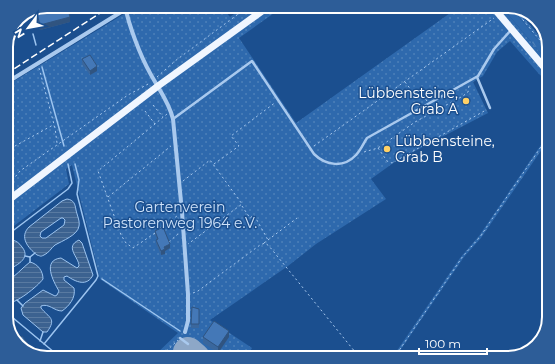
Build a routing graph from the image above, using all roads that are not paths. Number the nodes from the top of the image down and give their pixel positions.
1 (117, 13) edge
2 (127, 13) edge
3 (259, 13) edge
4 (498, 13) edge
5 (512, 29) junction
6 (542, 65) edge
7 (477, 77) junction
8 (13, 79) edge
9 (156, 83) junction
10 (490, 108) road end
11 (173, 119) junction
12 (13, 196) edge
13 (185, 332) dead end
14 (180, 338) road end
15 (188, 344) dead end

1 - 8 street
2 - 9 street
3 - 9 main road
4 - 5 main road
5 - 6 main road
5 - 7 lane
7 - 10 lane
7 - 11 lane
9 - 11 street
9 - 12 main road
11 - 13 street
14 - 15 lane

